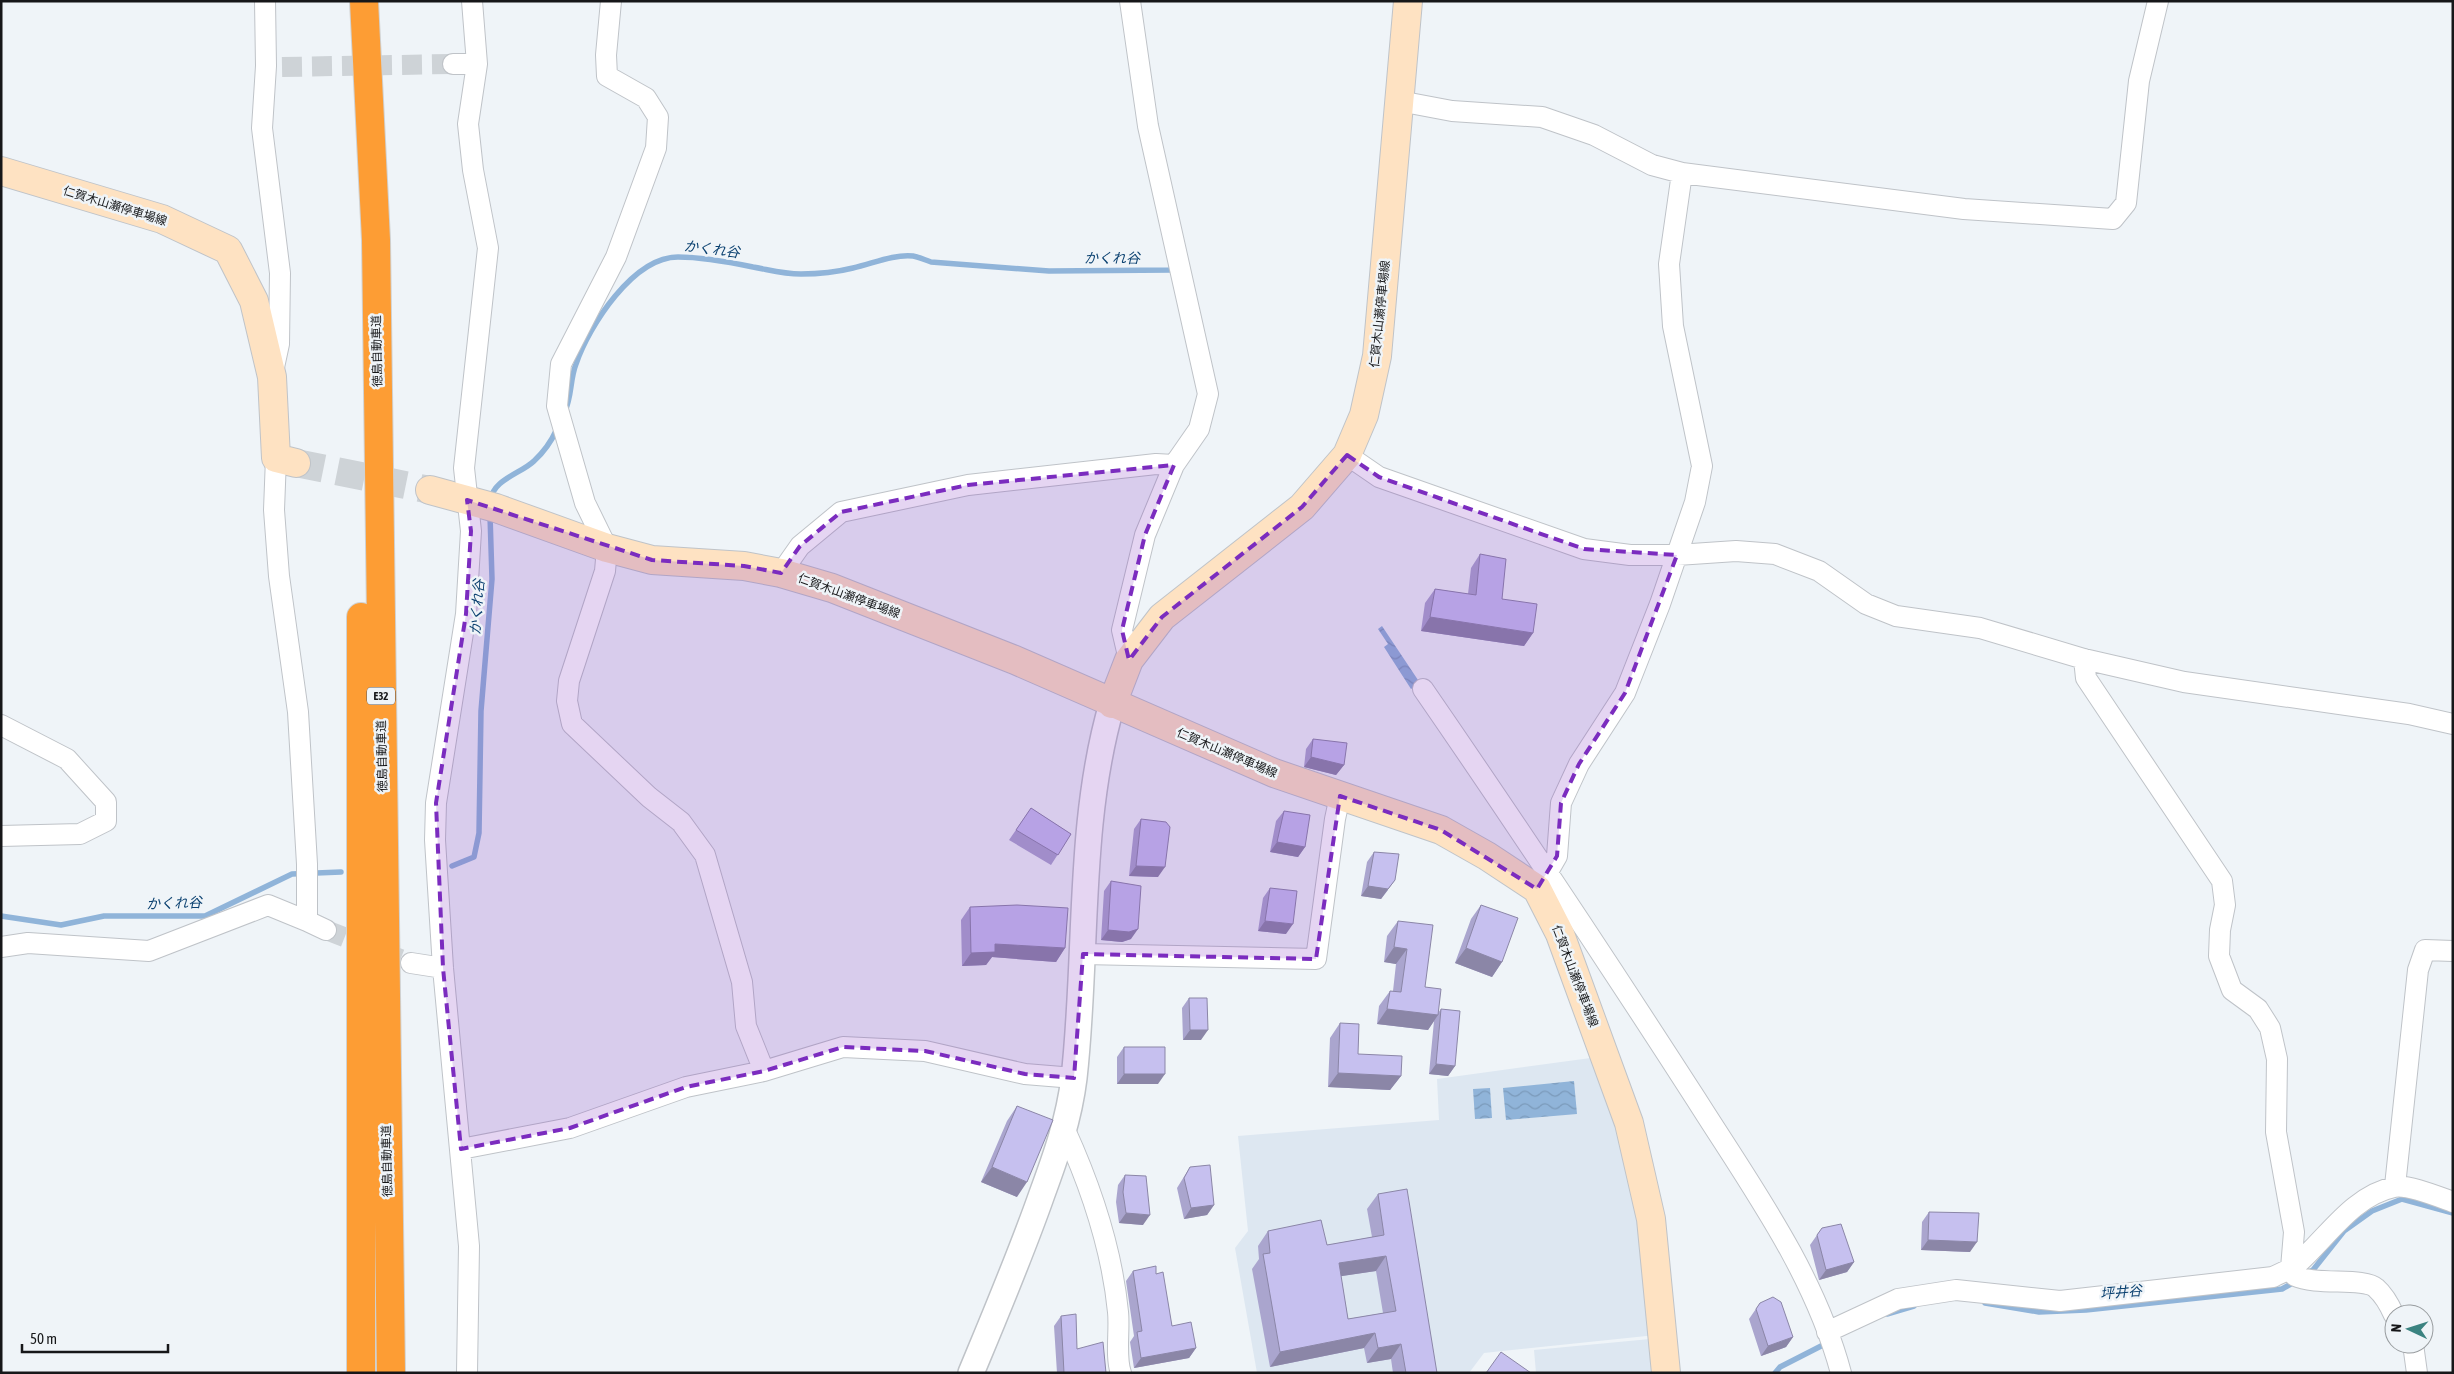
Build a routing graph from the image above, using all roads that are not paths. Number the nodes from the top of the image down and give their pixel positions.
1 (265, 1) edge
2 (472, 1) edge
3 (611, 1) edge
4 (1130, 1) edge
5 (1408, 1) edge
6 (2158, 1) edge
7 (364, 10) edge
8 (453, 64) tunnel mouth
9 (477, 64) junction
10 (1399, 101) junction
11 (1, 171) edge
12 (1682, 172) junction
13 (272, 377) junction
14 (1347, 455) junction
15 (286, 461) joint
16 (1174, 465) junction
17 (430, 490) tunnel mouth
18 (483, 504) junction
19 (607, 548) junction
20 (1677, 555) junction
21 (781, 573) junction
22 (1129, 660) junction
23 (2084, 660) junction
24 (1423, 689) dead end
25 (1112, 704) junction
26 (1, 724) edge
27 (2453, 724) edge
28 (1340, 796) junction
29 (1, 836) edge
30 (1543, 881) junction
31 (307, 921) junction
32 (326, 930) tunnel mouth
33 (1, 948) edge
34 (2453, 951) edge
35 (1082, 954) junction
36 (411, 963) tunnel mouth
37 (443, 968) junction
38 (764, 1071) junction
39 (1074, 1078) junction
40 (1065, 1130) junction
41 (461, 1149) junction
42 (2395, 1186) junction
43 (2453, 1202) edge
44 (2297, 1275) junction
45 (2387, 1304) edge
46 (1831, 1340) junction
47 (2415, 1354) edge
48 (361, 1373) edge
49 (390, 1373) edge
50 (467, 1373) edge
51 (971, 1373) edge
52 (1121, 1373) edge
53 (1666, 1373) edge
54 (1841, 1373) edge
55 (2418, 1373) edge

1 - 13 street
2 - 9 street
3 - 19 street
4 - 16 street
5 - 10 main road, 仁賀木山瀬停車場線
6 - 12 street
7 - 48 highway, 徳島自動車道 / E32
7 - 49 highway, 徳島自動車道 / E32
8 - 9 street
9 - 18 street
10 - 12 street
10 - 14 main road, 仁賀木山瀬停車場線
11 - 13 main road, 仁賀木山瀬停車場線
12 - 20 street
13 - 15 main road, 仁賀木山瀬停車場線
14 - 20 street
14 - 22 main road, 仁賀木山瀬停車場線
15 - 31 street
16 - 21 street
16 - 22 street
17 - 18 main road, 仁賀木山瀬停車場線
18 - 19 main road, 仁賀木山瀬停車場線
18 - 37 street
19 - 21 main road, 仁賀木山瀬停車場線
19 - 38 street
20 - 23 street
20 - 30 street
21 - 25 main road, 仁賀木山瀬停車場線
22 - 25 main road, 仁賀木山瀬停車場線
23 - 27 street
23 - 44 street
24 - 30 street
25 - 28 main road, 仁賀木山瀬停車場線
25 - 35 street
26 - 29 street
28 - 30 main road, 仁賀木山瀬停車場線
28 - 35 street
30 - 46 street
30 - 53 main road, 仁賀木山瀬停車場線
31 - 32 street
31 - 33 street
34 - 42 street
35 - 39 street
36 - 37 street
37 - 41 street
38 - 39 street
38 - 41 street
39 - 40 street
40 - 51 street
40 - 52 street
41 - 50 street
42 - 43 street
42 - 44 street
44 - 45 street
44 - 46 street
46 - 54 street
47 - 55 street

